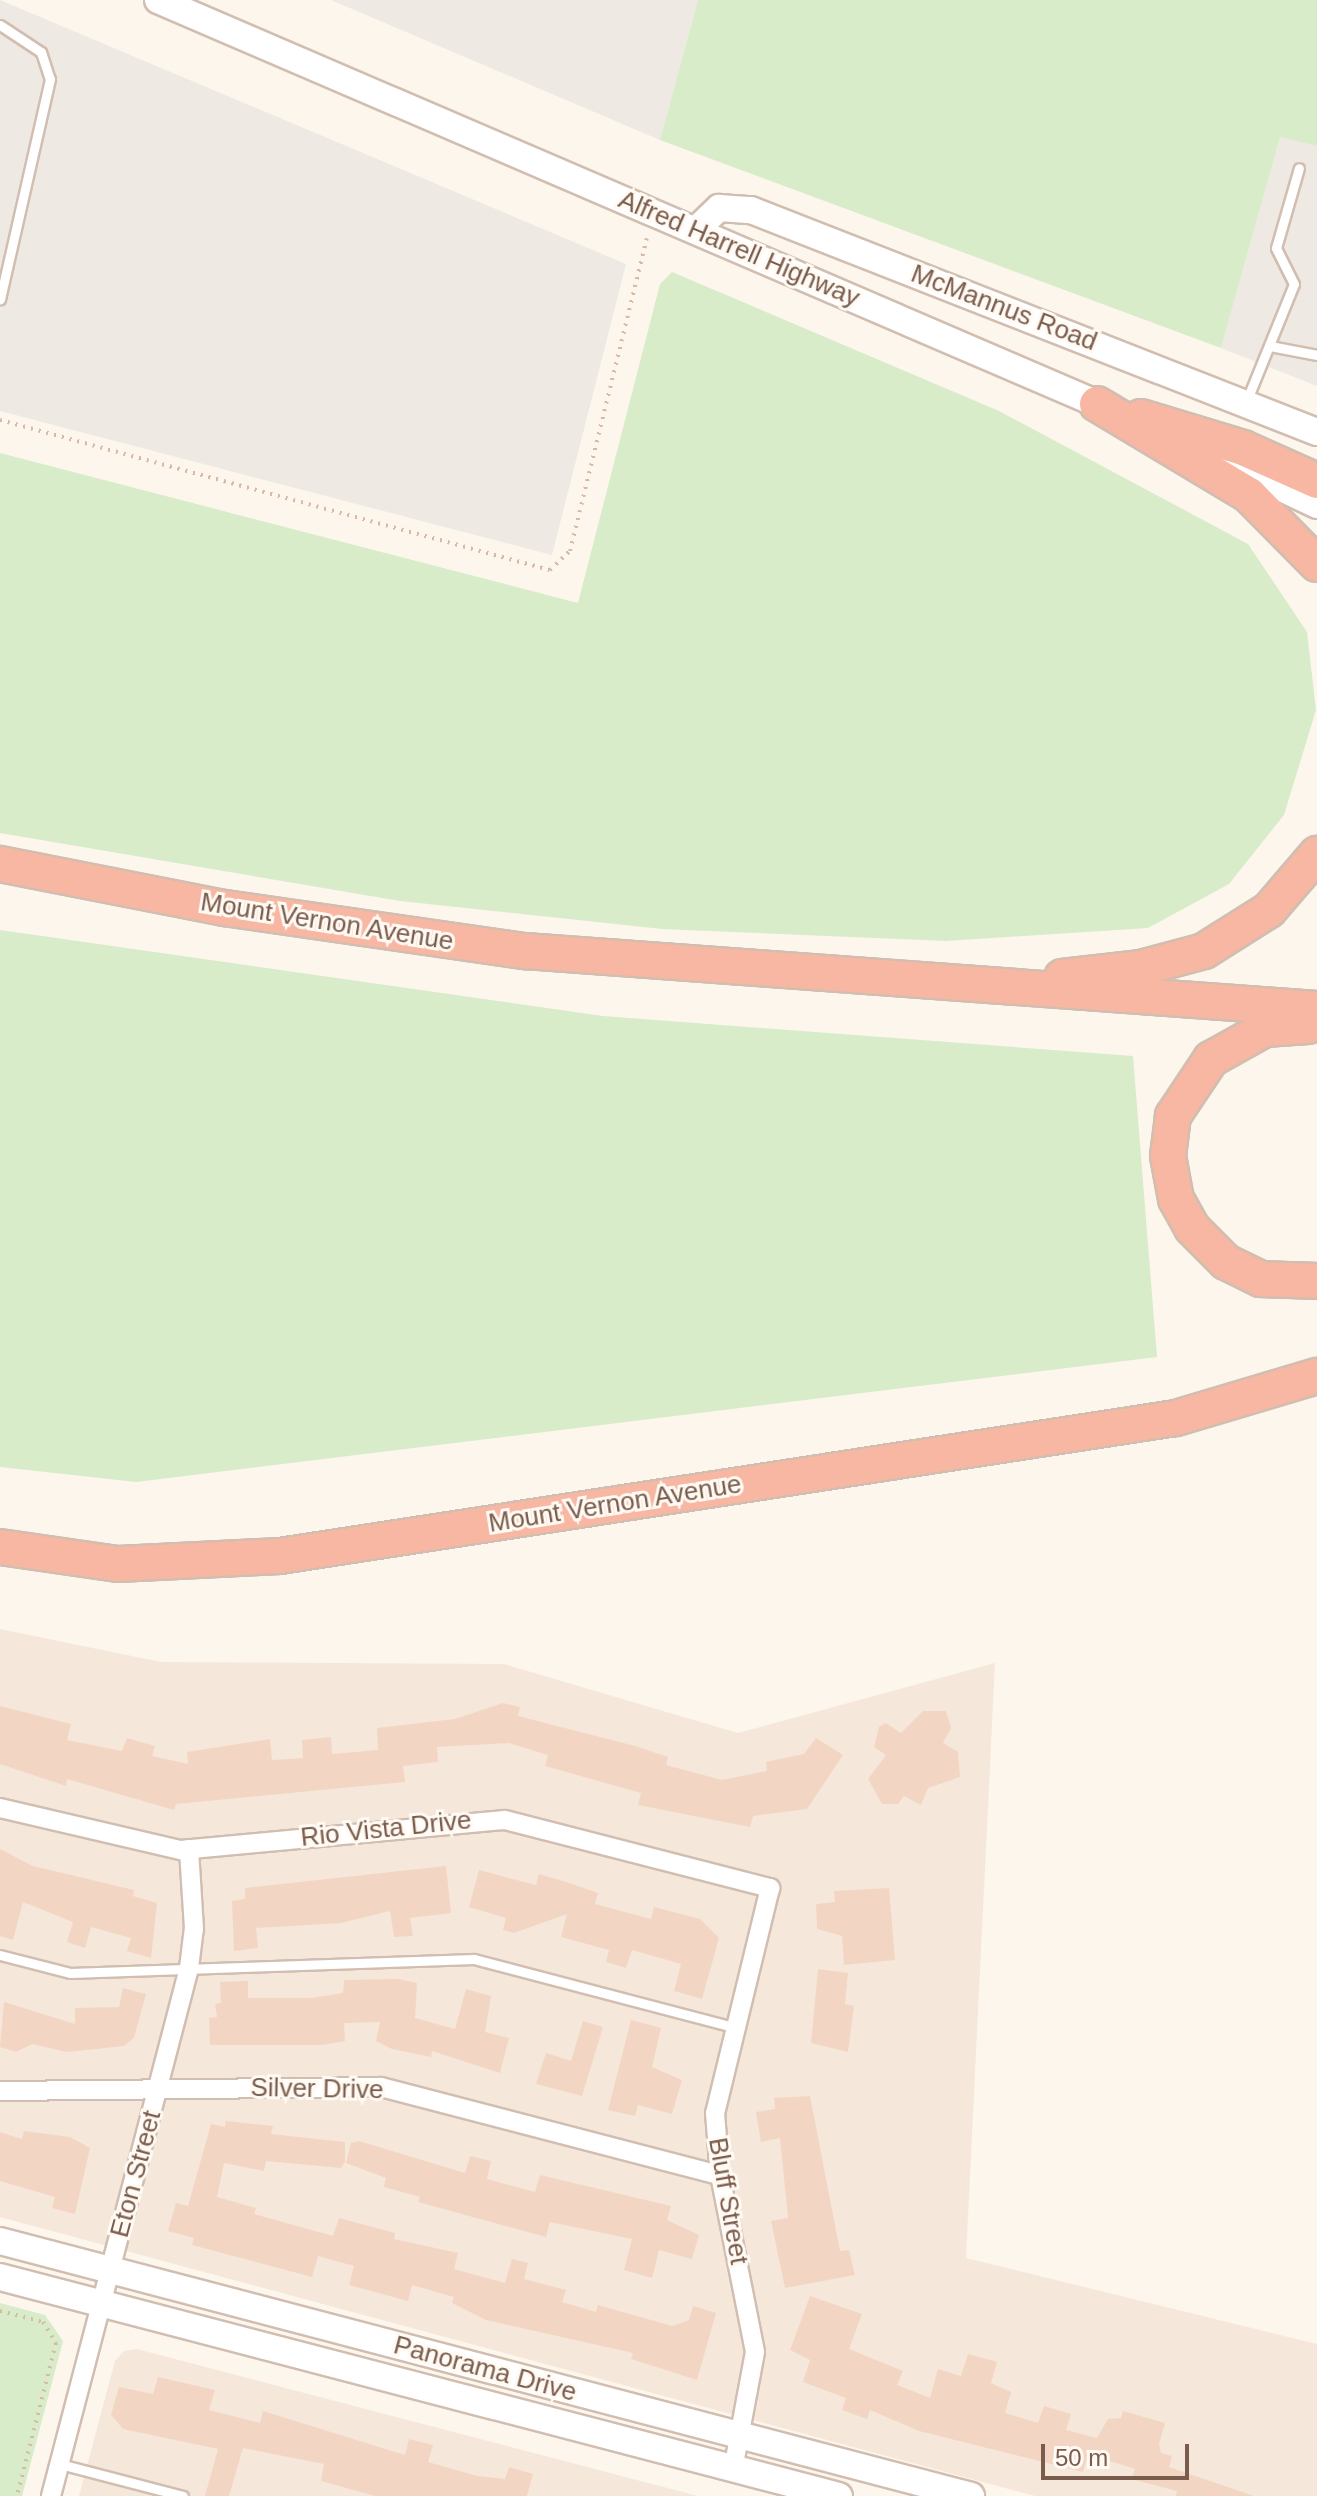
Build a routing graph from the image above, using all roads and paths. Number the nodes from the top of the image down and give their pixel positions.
1 (158, 0) edge
2 (0, 25) edge
3 (1299, 168) dead end
4 (696, 230) junction
5 (647, 238) dead end
6 (0, 299) edge
7 (1270, 346) junction
8 (1317, 355) edge
9 (1246, 402) junction
10 (1097, 404) junction
11 (0, 420) edge
12 (1317, 432) edge
13 (1317, 481) edge
14 (1317, 505) edge
15 (1317, 564) edge
16 (1317, 854) edge
17 (0, 864) edge
18 (800, 974) junction
19 (1317, 1009) edge
20 (1317, 1026) edge
21 (1317, 1281) edge
22 (1317, 1352) edge
23 (1317, 1376) edge
24 (1227, 1403) junction
25 (0, 1547) edge
26 (0, 1808) edge
27 (189, 1849) junction
28 (770, 1888) joint
29 (0, 1955) edge
30 (189, 1968) junction
31 (734, 2027) junction
32 (158, 2089) junction
33 (0, 2091) edge
34 (720, 2175) junction
35 (0, 2241) edge
36 (111, 2270) junction
37 (0, 2277) edge
38 (102, 2304) junction
39 (0, 2311) edge
40 (741, 2435) junction
41 (60, 2464) junction
42 (733, 2469) junction
43 (17, 2496) edge
44 (51, 2496) edge
45 (183, 2496) edge
46 (839, 2496) edge
47 (971, 2496) edge

1 - 4 main road, Alfred Harrell Highway
2 - 6 lane
3 - 7 lane
4 - 9 main road, McMannus Road
4 - 10 main road, Alfred Harrell Highway
5 - 11 path
7 - 8 lane
7 - 9 lane
9 - 12 main road, McMannus Road
10 - 13 highway
10 - 14 main road, Alfred Harrell Highway
10 - 15 highway
16 - 18 highway
17 - 18 highway, Mount Vernon Avenue
18 - 19 highway
20 - 21 highway
22 - 24 highway
23 - 24 highway
24 - 25 highway, Mount Vernon Avenue
26 - 27 street, Rio Vista Drive
27 - 28 street, Rio Vista Drive
27 - 30 street, Eton Street
28 - 31 street, Bluff Street
29 - 30 lane
30 - 31 lane
30 - 32 street, Eton Street
31 - 34 street, Bluff Street
32 - 33 street, Silver Drive
32 - 34 street, Silver Drive
32 - 36 street, Eton Street
34 - 40 street, Bluff Street
35 - 36 main road, Panorama Drive
36 - 38 street, Eton Street
36 - 40 main road, Panorama Drive
37 - 38 main road, Panorama Drive
38 - 41 street, Eton Street
38 - 42 main road, Panorama Drive
39 - 43 path
40 - 42 street, Bluff Street
40 - 47 main road, Panorama Drive
41 - 44 street, Eton Street
41 - 45 lane
42 - 46 main road, Panorama Drive

